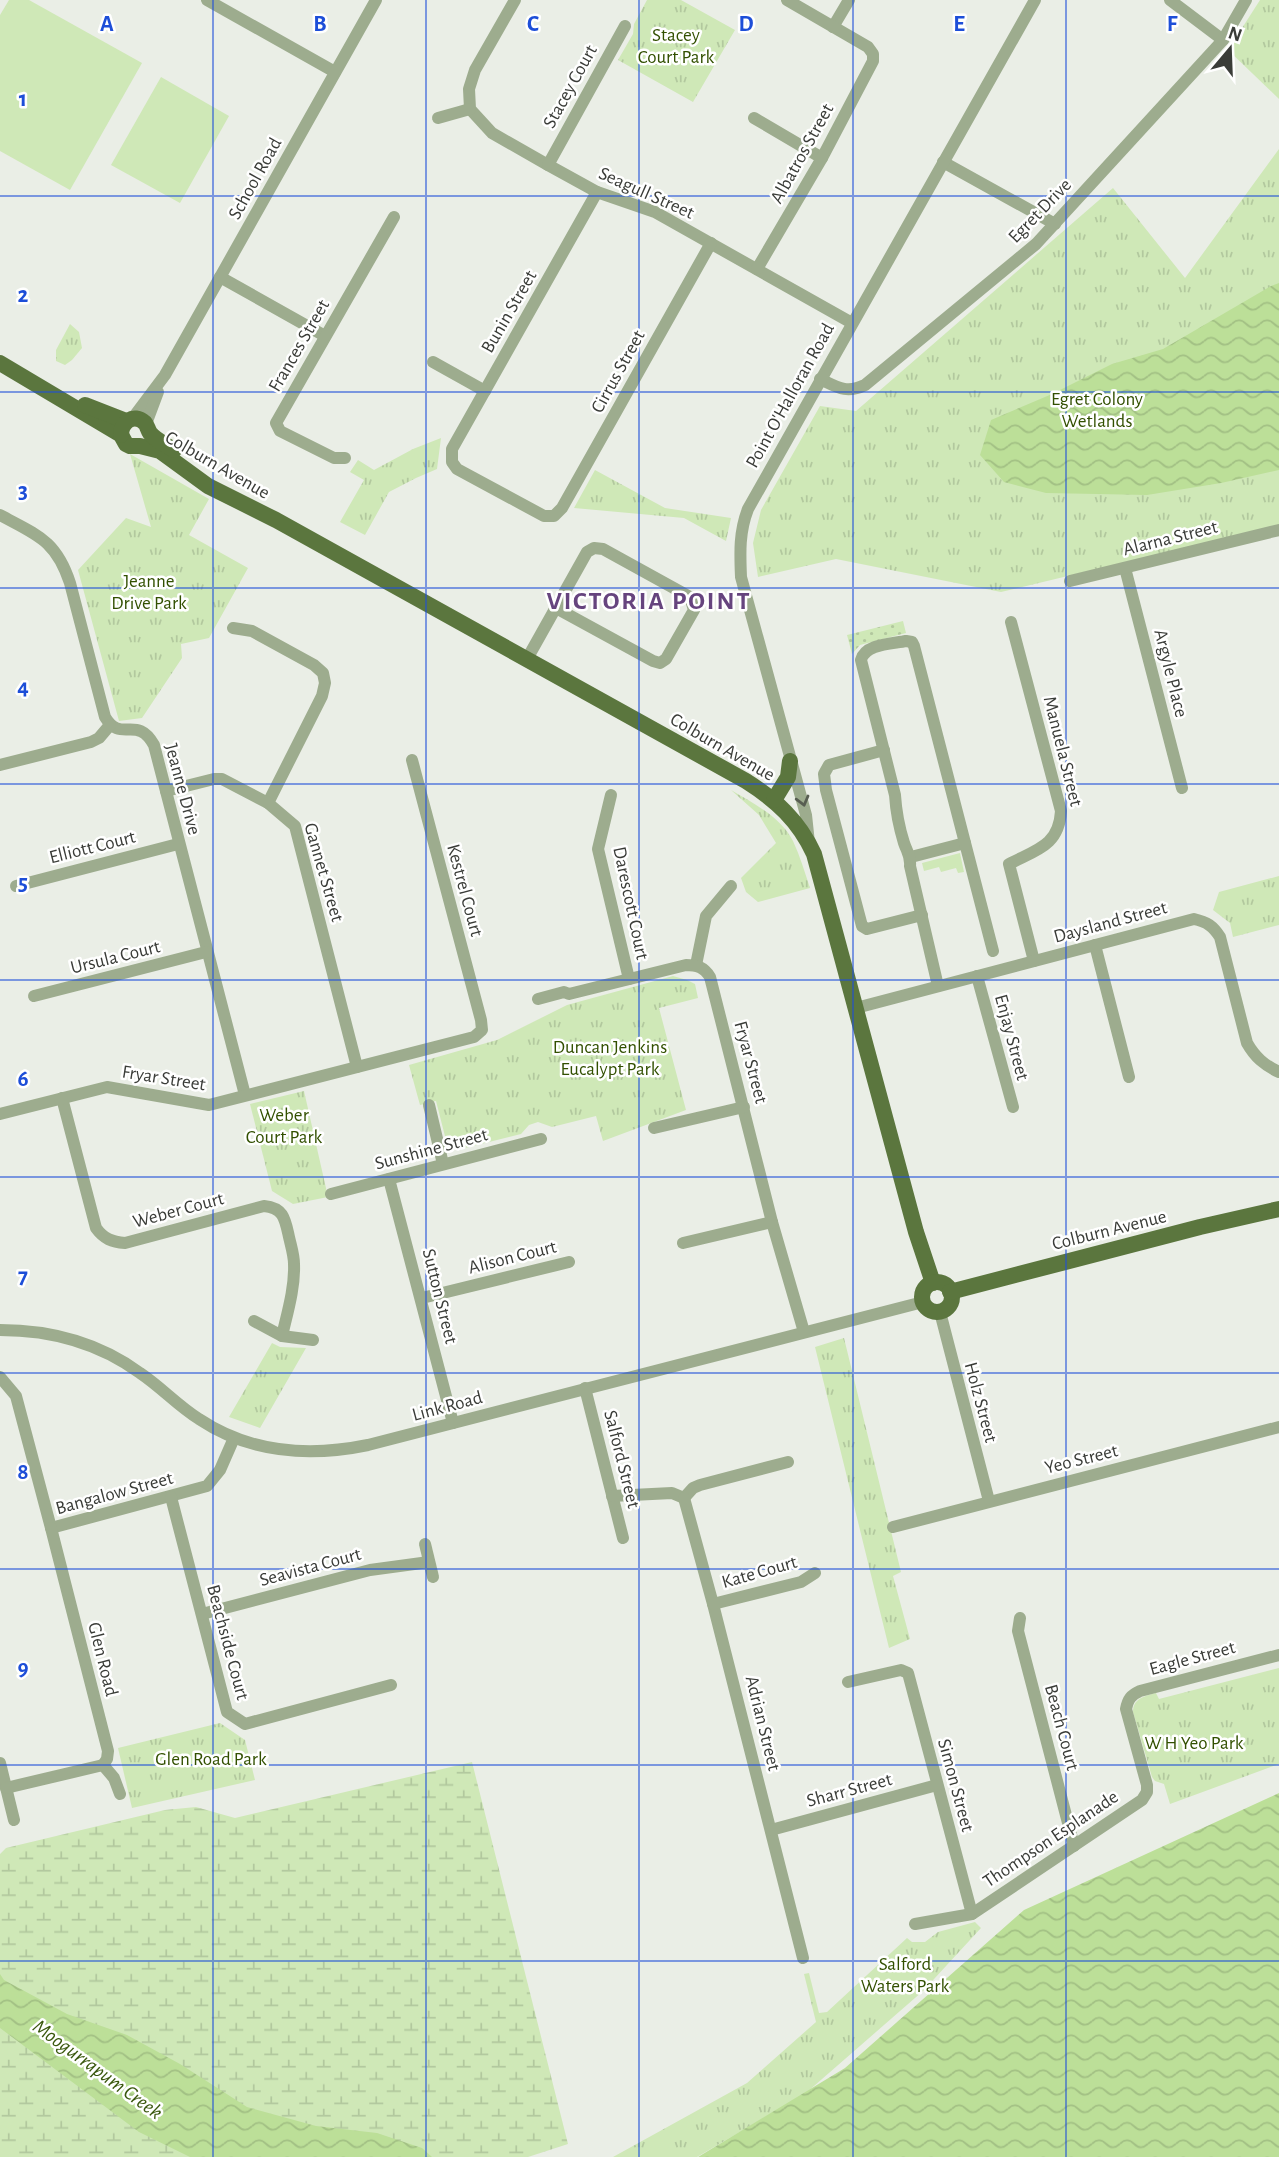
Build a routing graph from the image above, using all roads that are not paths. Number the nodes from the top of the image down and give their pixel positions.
1 (207, 0) edge
2 (376, 0) edge
3 (515, 0) edge
4 (787, 0) edge
5 (849, 0) edge
6 (1035, 0) edge
7 (1170, 0) edge
8 (1246, 0) edge
9 (625, 26) dead end
10 (833, 27) junction
11 (1223, 40) junction
12 (335, 72) junction
13 (470, 109) junction
14 (438, 118) dead end
15 (754, 118) dead end
16 (822, 158) junction
17 (943, 162) junction
18 (548, 164) junction
19 (597, 192) junction
20 (394, 217) dead end
21 (1055, 224) junction
22 (711, 243) junction
23 (757, 269) junction
24 (220, 277) junction
25 (852, 323) junction
26 (326, 336) junction
27 (433, 362) dead end
28 (0, 363) edge
29 (820, 379) junction
30 (485, 391) junction
31 (136, 429) junction
32 (452, 449) joint
33 (345, 458) dead end
34 (0, 515) edge
35 (1279, 530) edge
36 (1125, 568) junction
37 (1070, 581) dead end
38 (556, 608) junction
39 (1011, 622) dead end
40 (233, 628) dead end
41 (527, 659) junction
42 (110, 725) junction
43 (884, 750) junction
44 (412, 760) dead end
45 (790, 761) junction
46 (0, 765) edge
47 (1182, 788) dead end
48 (166, 791) junction
49 (611, 795) dead end
50 (774, 800) junction
51 (268, 803) junction
52 (809, 843) junction
53 (965, 843) junction
54 (178, 844) junction
55 (911, 857) junction
56 (16, 886) dead end
57 (731, 886) dead end
58 (922, 915) junction
59 (1095, 945) junction
60 (993, 951) dead end
61 (206, 952) junction
62 (1034, 961) junction
63 (696, 965) junction
64 (977, 976) junction
65 (629, 979) junction
66 (938, 986) junction
67 (34, 996) dead end
68 (538, 999) dead end
69 (856, 1008) junction
70 (482, 1030) joint
71 (357, 1067) junction
72 (1279, 1072) edge
73 (1129, 1077) dead end
74 (245, 1095) junction
75 (62, 1098) junction
76 (429, 1105) dead end
77 (744, 1107) junction
78 (1013, 1107) dead end
79 (0, 1114) edge
80 (654, 1128) dead end
81 (541, 1139) dead end
82 (443, 1164) junction
83 (389, 1179) junction
84 (331, 1194) dead end
85 (1279, 1209) edge
86 (772, 1222) junction
87 (683, 1243) dead end
88 (569, 1262) dead end
89 (933, 1283) junction
90 (950, 1292) junction
91 (422, 1298) junction
92 (923, 1302) junction
93 (940, 1312) junction
94 (254, 1321) dead end
95 (0, 1330) edge
96 (804, 1332) junction
97 (282, 1336) junction
98 (313, 1340) dead end
99 (0, 1377) edge
100 (585, 1388) junction
101 (453, 1423) junction
102 (1279, 1427) edge
103 (234, 1438) junction
104 (788, 1462) dead end
105 (612, 1496) junction
106 (171, 1497) junction
107 (684, 1498) junction
108 (989, 1501) junction
109 (893, 1527) dead end
110 (51, 1528) junction
111 (623, 1538) dead end
112 (425, 1544) dead end
113 (429, 1562) junction
114 (815, 1573) dead end
115 (433, 1577) dead end
116 (713, 1604) junction
117 (202, 1614) junction
118 (1020, 1618) dead end
119 (1279, 1655) edge
120 (848, 1682) dead end
121 (391, 1685) dead end
122 (0, 1763) edge
123 (103, 1765) junction
124 (937, 1785) junction
125 (6, 1788) junction
126 (1147, 1792) joint
127 (120, 1794) dead end
128 (14, 1819) dead end
129 (771, 1830) junction
130 (1074, 1846) junction
131 (972, 1914) junction
132 (915, 1924) dead end
133 (803, 1958) dead end

1 - 12 street
2 - 12 street, School Road
3 - 13 street
4 - 10 street
5 - 10 street
6 - 17 street, Point O'Halloran Road
7 - 11 street
8 - 11 street, Egret Drive
9 - 18 street, Stacey Court
10 - 16 street, Albatros Street
11 - 21 street, Egret Drive
12 - 24 street, School Road
13 - 14 street
13 - 18 street, Seagull Street
15 - 16 street
16 - 23 street, Albatros Street
17 - 21 street
17 - 25 street, Point O'Halloran Road
18 - 19 street, Seagull Street
19 - 22 street, Seagull Street
19 - 30 street, Bunin Street
20 - 26 street, Frances Street
21 - 29 street, Egret Drive
22 - 23 street, Seagull Street
22 - 32 street, Cirrus Street
23 - 25 street, Seagull Street
24 - 26 street
24 - 31 street, School Road
25 - 29 street, Point O'Halloran Road
26 - 33 street, Frances Street
27 - 30 street
28 - 31 main road, Colburn Avenue
29 - 45 street, Point O'Halloran Road
30 - 32 street, Bunin Street
31 - 41 main road, Colburn Avenue
34 - 42 street
35 - 36 street, Alarna Street
36 - 37 street, Alarna Street
36 - 47 street, Argyle Place
38 - 38 street
38 - 41 street
39 - 62 street, Manuela Street
40 - 51 street
41 - 50 main road, Colburn Avenue
42 - 46 street
42 - 48 street, Jeanne Drive
43 - 53 street
43 - 55 street
43 - 58 street
44 - 70 street, Kestrel Court
45 - 50 main road
45 -> 52 street, Point O'Halloran Road
48 - 51 street, Gannet Street
48 - 54 street, Jeanne Drive
49 - 65 street, Darescott Court
50 - 52 main road, Colburn Avenue
51 - 71 street, Gannet Street
52 - 69 main road, Colburn Avenue
53 - 55 street
53 - 60 street
54 - 56 street, Elliott Court
54 - 61 street, Jeanne Drive
55 - 58 street
57 - 63 street
58 - 66 street
59 - 62 street, Daysland Street
59 - 72 street, Daysland Street
59 - 73 street
61 - 67 street, Ursula Court
61 - 74 street, Jeanne Drive
62 - 64 street, Daysland Street
63 - 65 street
63 - 77 street, Fryar Street
64 - 66 street, Daysland Street
64 - 78 street, Enjay Street
65 - 68 street
66 - 69 street, Daysland Street
69 - 89 main road, Colburn Avenue
70 - 71 street, Fryar Street
71 - 74 street, Fryar Street
74 - 75 street, Fryar Street
75 - 79 street, Fryar Street
75 - 97 street, Weber Court
76 - 82 street
77 - 80 street
77 - 86 street, Fryar Street
81 - 82 street, Sunshine Street
82 - 83 street, Sunshine Street
83 - 84 street, Sunshine Street
83 - 91 street, Sutton Street
85 - 90 main road, Colburn Avenue
86 - 87 street
86 - 96 street, Fryar Street
88 - 91 street, Alison Court
89 - 90 main road
89 - 92 main road
90 - 93 main road
91 - 101 street, Sutton Street
92 - 93 main road
92 - 96 street, Link Road
93 - 108 street, Holz Street
94 - 97 street
95 - 103 street, Link Road
96 - 100 street, Link Road
97 - 98 street
99 - 110 street, Bangalow Street
100 - 101 street, Link Road
100 - 105 street, Salford Street
101 - 103 street, Link Road
102 - 108 street, Yeo Street
103 - 106 street, Bangalow Street
104 - 107 street
105 - 107 street
105 - 111 street, Salford Street
106 - 110 street, Bangalow Street
106 - 117 street, Beachside Court
107 - 116 street, Adrian Street
108 - 109 street, Yeo Street
110 - 123 street, Glen Road
112 - 113 street
113 - 115 street
113 - 117 street, Seavista Court
114 - 116 street, Kate Court
116 - 129 street, Adrian Street
117 - 121 street, Beachside Court
118 - 130 street, Beach Court
119 - 126 street, Eagle Street
120 - 124 street, Simon Street
122 - 125 street
123 - 125 street
123 - 127 street
124 - 129 street, Sharr Street
124 - 131 street, Simon Street
125 - 128 street
126 - 130 street, Thompson Esplanade
129 - 133 street, Adrian Street
130 - 131 street, Thompson Esplanade
131 - 132 street

